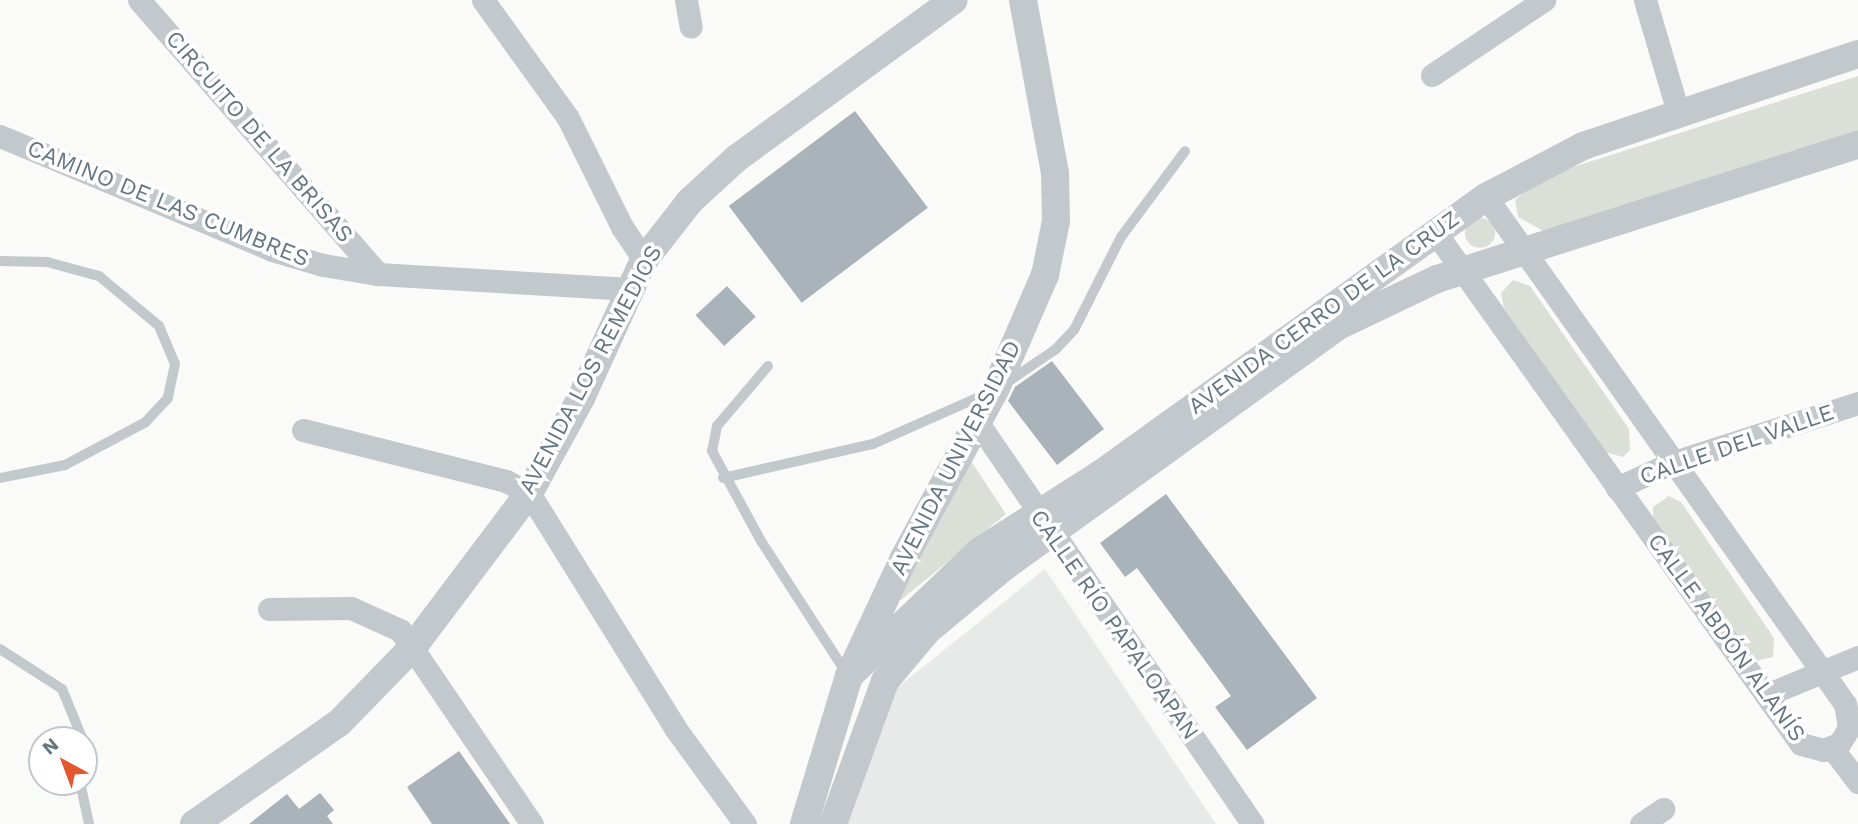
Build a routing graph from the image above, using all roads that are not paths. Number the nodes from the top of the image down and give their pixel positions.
1 (139, 0) edge
2 (483, 0) edge
3 (687, 0) edge
4 (954, 0) edge
5 (1023, 0) edge
6 (1544, 0) edge
7 (1645, 0) edge
8 (691, 27) dead end
9 (1858, 54) edge
10 (1432, 75) dead end
11 (1678, 112) junction
12 (0, 136) edge
13 (1858, 145) edge
14 (1185, 151) dead end
15 (1486, 197) junction
16 (1435, 232) junction
17 (1523, 251) junction
18 (644, 260) junction
19 (0, 261) edge
20 (1468, 271) junction
21 (378, 274) junction
22 (631, 289) junction
23 (768, 366) dead end
24 (996, 388) junction
25 (1858, 403) edge
26 (978, 423) junction
27 (303, 430) dead end
28 (1671, 463) junction
29 (0, 478) edge
30 (723, 478) junction
31 (1617, 488) junction
32 (529, 493) junction
33 (1044, 525) junction
34 (269, 609) dead end
35 (413, 648) junction
36 (0, 649) edge
37 (1858, 657) edge
38 (1819, 669) junction
39 (849, 676) junction
40 (1766, 695) junction
41 (77, 726) edge
42 (1832, 748) junction
43 (1858, 782) edge
44 (83, 796) edge
45 (1663, 809) dead end
46 (89, 824) edge
47 (194, 824) edge
48 (532, 824) edge
49 (745, 824) edge
50 (804, 824) edge
51 (833, 824) edge
52 (1252, 824) edge
53 (1641, 824) edge

1 - 21 street, CIRCUITO DE LA BRISAS
2 - 18 street
3 - 8 street
4 - 18 street, AVENIDA LOS REMEDIOS
5 - 24 street, AVENIDA UNIVERSIDAD
6 - 10 street
7 - 11 street
9 - 11 street, AVENIDA CERRO DE LA CRUZ
11 - 15 street, AVENIDA CERRO DE LA CRUZ
12 - 21 street, CAMINO DE LAS CUMBRES
13 - 17 street, AVENIDA CERRO DE LA CRUZ
14 - 24 lane
15 - 16 street, AVENIDA CERRO DE LA CRUZ
15 - 17 street, CALLE ABDÓN ALANÍS
16 - 20 street, CALLE ABDÓN ALANÍS
16 - 33 street, AVENIDA CERRO DE LA CRUZ
17 - 20 street, AVENIDA CERRO DE LA CRUZ
17 - 28 street, CALLE ABDÓN ALANÍS
18 - 22 street, AVENIDA LOS REMEDIOS
19 - 29 lane
20 - 31 street, CALLE ABDÓN ALANÍS
20 - 33 street, AVENIDA CERRO DE LA CRUZ
21 - 22 street, CAMINO DE LAS CUMBRES
22 - 32 street, AVENIDA LOS REMEDIOS
23 - 30 lane
24 - 26 street, AVENIDA UNIVERSIDAD
24 - 30 lane
25 - 28 street, CALLE DEL VALLE
26 - 33 street, CALLE RÍO PAPALOAPAN
26 - 39 street, AVENIDA UNIVERSIDAD
27 - 32 street
28 - 31 street, CALLE DEL VALLE
28 - 38 street, CALLE ABDÓN ALANÍS
30 - 39 lane
31 - 40 street, CALLE ABDÓN ALANÍS
32 - 35 street, AVENIDA LOS REMEDIOS
32 - 49 street
33 - 39 street, AVENIDA CERRO DE LA CRUZ
33 - 51 street, AVENIDA CERRO DE LA CRUZ
33 - 52 street, CALLE RÍO PAPALOAPAN
34 - 35 street
35 - 47 street, AVENIDA LOS REMEDIOS
35 - 48 street
36 - 41 lane
37 - 38 street
38 - 40 street
38 - 42 street, CALLE ABDÓN ALANÍS
39 - 50 street, AVENIDA UNIVERSIDAD
40 - 42 street, CALLE ABDÓN ALANÍS
42 - 43 street
44 - 46 lane
45 - 53 street

